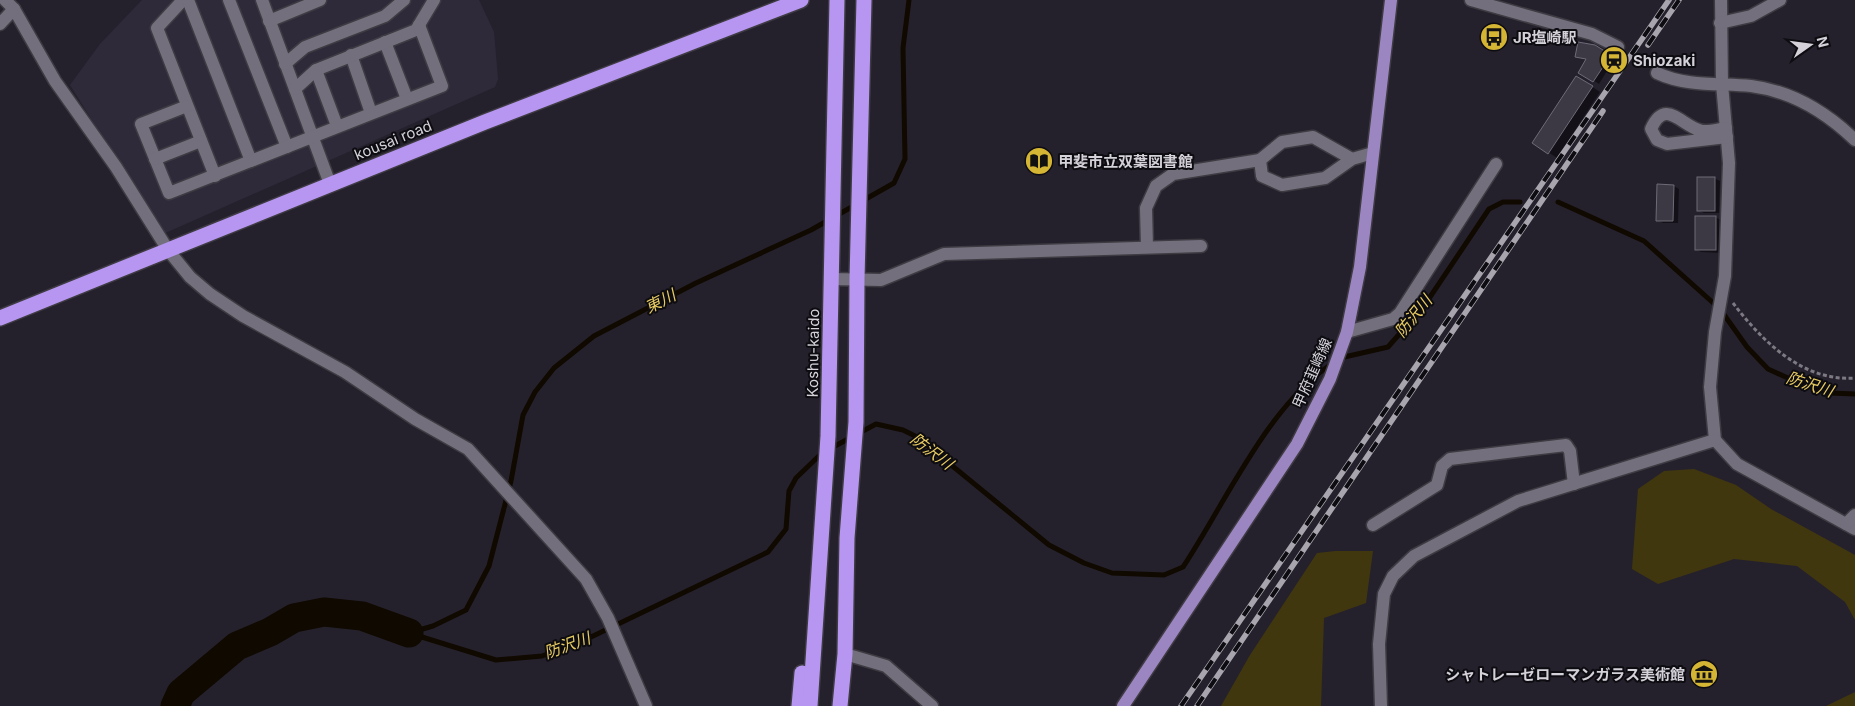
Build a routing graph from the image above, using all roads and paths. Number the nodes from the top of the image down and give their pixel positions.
1 (183, 0) edge
2 (188, 0) edge
3 (229, 0) edge
4 (262, 0) edge
5 (320, 0) edge
6 (404, 0) edge
7 (434, 0) edge
8 (801, 0) edge
9 (837, 0) edge
10 (864, 0) edge
11 (1391, 0) edge
12 (1471, 0) edge
13 (1721, 0) edge
14 (1780, 0) edge
15 (10, 5) edge
16 (269, 21) junction
17 (1720, 23) junction
18 (0, 24) edge
19 (419, 25) junction
20 (385, 42) junction
21 (1618, 47) dead end
22 (351, 56) junction
23 (285, 64) junction
24 (316, 70) junction
25 (1657, 73) dead end
26 (1722, 84) junction
27 (295, 89) junction
28 (408, 99) junction
29 (188, 106) junction
30 (371, 113) junction
31 (337, 126) junction
32 (1726, 133) junction
33 (312, 137) junction
34 (1855, 140) edge
35 (201, 141) junction
36 (287, 147) junction
37 (1374, 153) junction
38 (156, 159) junction
39 (1352, 159) junction
40 (1260, 160) junction
41 (251, 161) junction
42 (1496, 164) dead end
43 (215, 176) junction
44 (330, 184) junction
45 (1201, 246) dead end
46 (1147, 247) junction
47 (168, 250) junction
48 (831, 278) junction
49 (857, 279) junction
50 (1723, 294) junction
51 (0, 318) edge
52 (1347, 332) junction
53 (1855, 378) edge
54 (1715, 440) junction
55 (1574, 484) junction
56 (1852, 523) edge
57 (1372, 525) dead end
58 (820, 572) junction
59 (845, 654) junction
60 (646, 706) edge
61 (799, 706) edge
62 (810, 706) edge
63 (840, 706) edge
64 (848, 706) edge
65 (932, 706) edge
66 (1123, 706) edge
67 (1381, 706) edge

1 - 29 street
2 - 41 street
3 - 36 street
4 - 16 street
5 - 16 street
6 - 23 street
7 - 19 street
8 - 44 highway, kousai road
9 - 48 highway, Koshu-kaido
10 - 49 highway
11 - 37 main road, 甲府韮崎線
12 - 21 street
13 - 17 street
14 - 17 street
15 - 18 street
15 - 47 street
16 - 23 street
17 - 26 street
19 - 20 street
19 - 28 street
20 - 22 street
20 - 28 street
22 - 24 street
22 - 30 street
23 - 27 street
24 - 27 street
24 - 31 street
25 - 26 street
26 - 32 street
26 - 34 street
27 - 33 street
28 - 30 street
29 - 35 street
29 - 38 street
30 - 31 street
31 - 33 street
32 - 32 street
32 - 50 street
33 - 36 street
33 - 44 street
35 - 38 street
35 - 43 street
36 - 41 street
37 - 39 street
37 - 52 main road, 甲府韮崎線
38 - 43 street
39 - 40 street
39 - 40 street
40 - 46 street
41 - 43 street
42 - 52 street
44 - 47 highway, kousai road
45 - 46 street
46 - 49 street
47 - 51 highway, kousai road
47 - 60 street
48 - 49 street
48 - 58 highway, Koshu-kaido
49 - 59 highway
50 - 53 path
50 - 54 street
52 - 66 main road, 甲府韮崎線
54 - 55 street
54 - 56 street
55 - 57 street
55 - 67 street
58 - 61 highway
58 - 62 highway, Koshu-kaido
59 - 63 highway
59 - 64 highway
59 - 65 street

